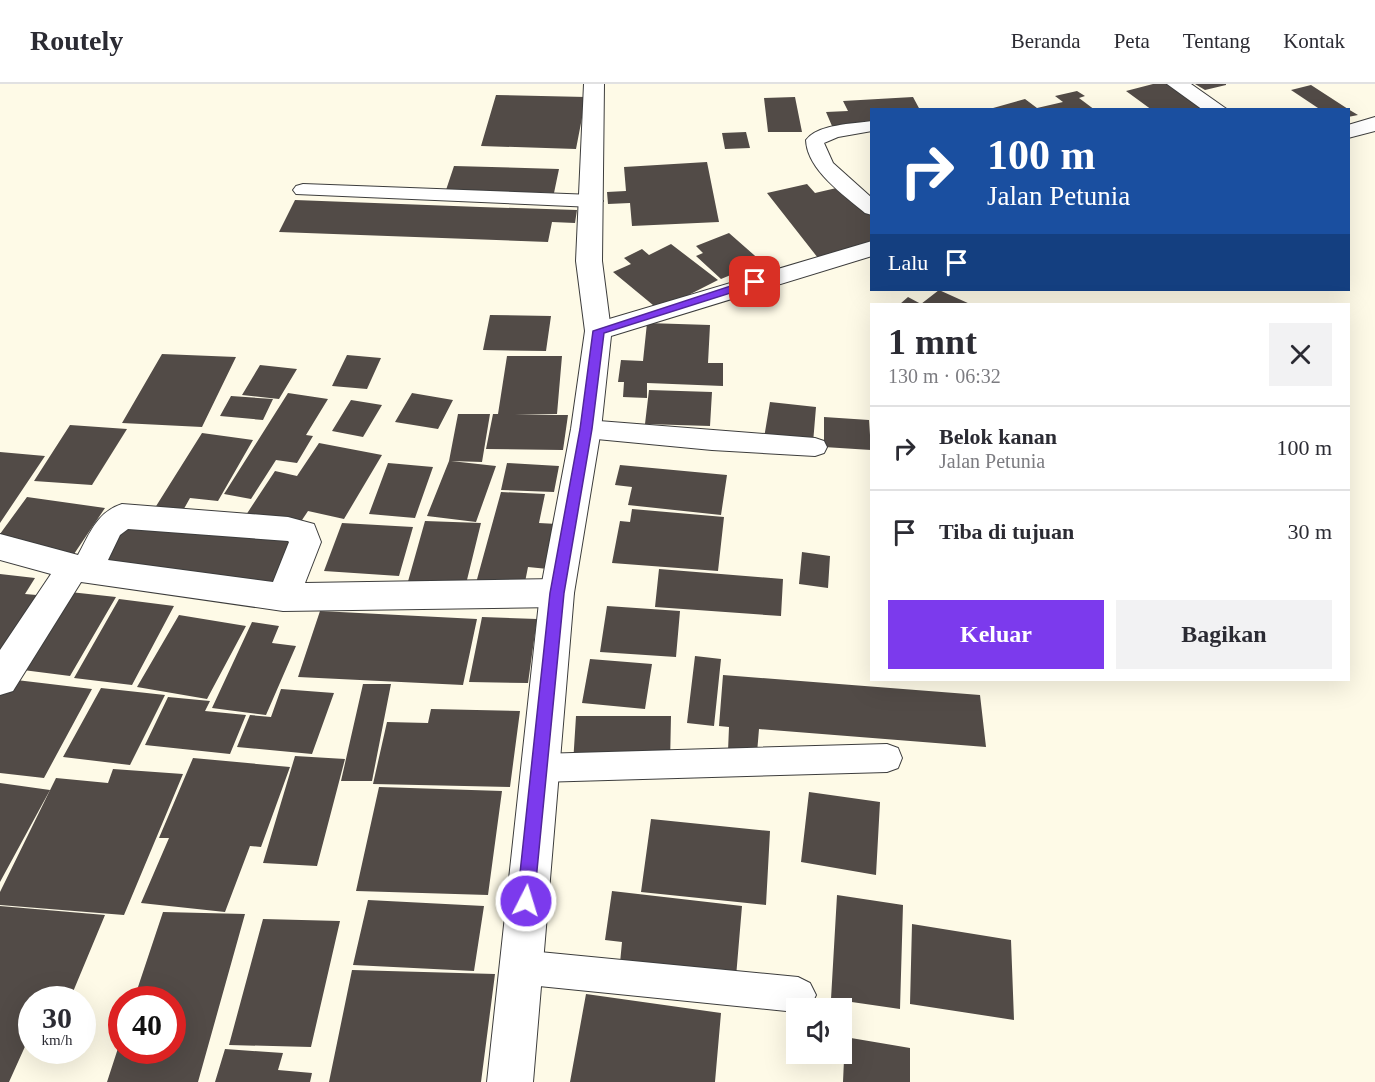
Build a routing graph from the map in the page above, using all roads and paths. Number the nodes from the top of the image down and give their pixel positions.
1 (594, 84) edge
2 (1177, 84) edge
3 (1215, 108) edge
4 (1375, 124) edge
5 (870, 126) edge
6 (1350, 131) edge
7 (303, 190) dead end
8 (593, 201) junction
9 (870, 207) edge
10 (870, 249) edge
11 (598, 331) junction
12 (586, 429) junction
13 (815, 447) dead end
14 (0, 547) edge
15 (80, 569) junction
16 (557, 593) junction
17 (283, 597) junction
18 (2, 674) edge
19 (887, 758) dead end
20 (538, 768) junction
21 (519, 967) junction
22 (798, 995) dead end
23 (510, 1082) edge

1 - 8 street
2 - 3 street
4 - 6 street
5 - 9 lane
7 - 8 lane
8 - 11 street
10 - 11 street
11 - 12 street
12 - 13 lane
12 - 16 street
14 - 15 street
15 - 17 street
15 - 17 street
15 - 18 street
16 - 17 street
16 - 20 street
19 - 20 lane
20 - 21 street
21 - 22 lane
21 - 23 street

